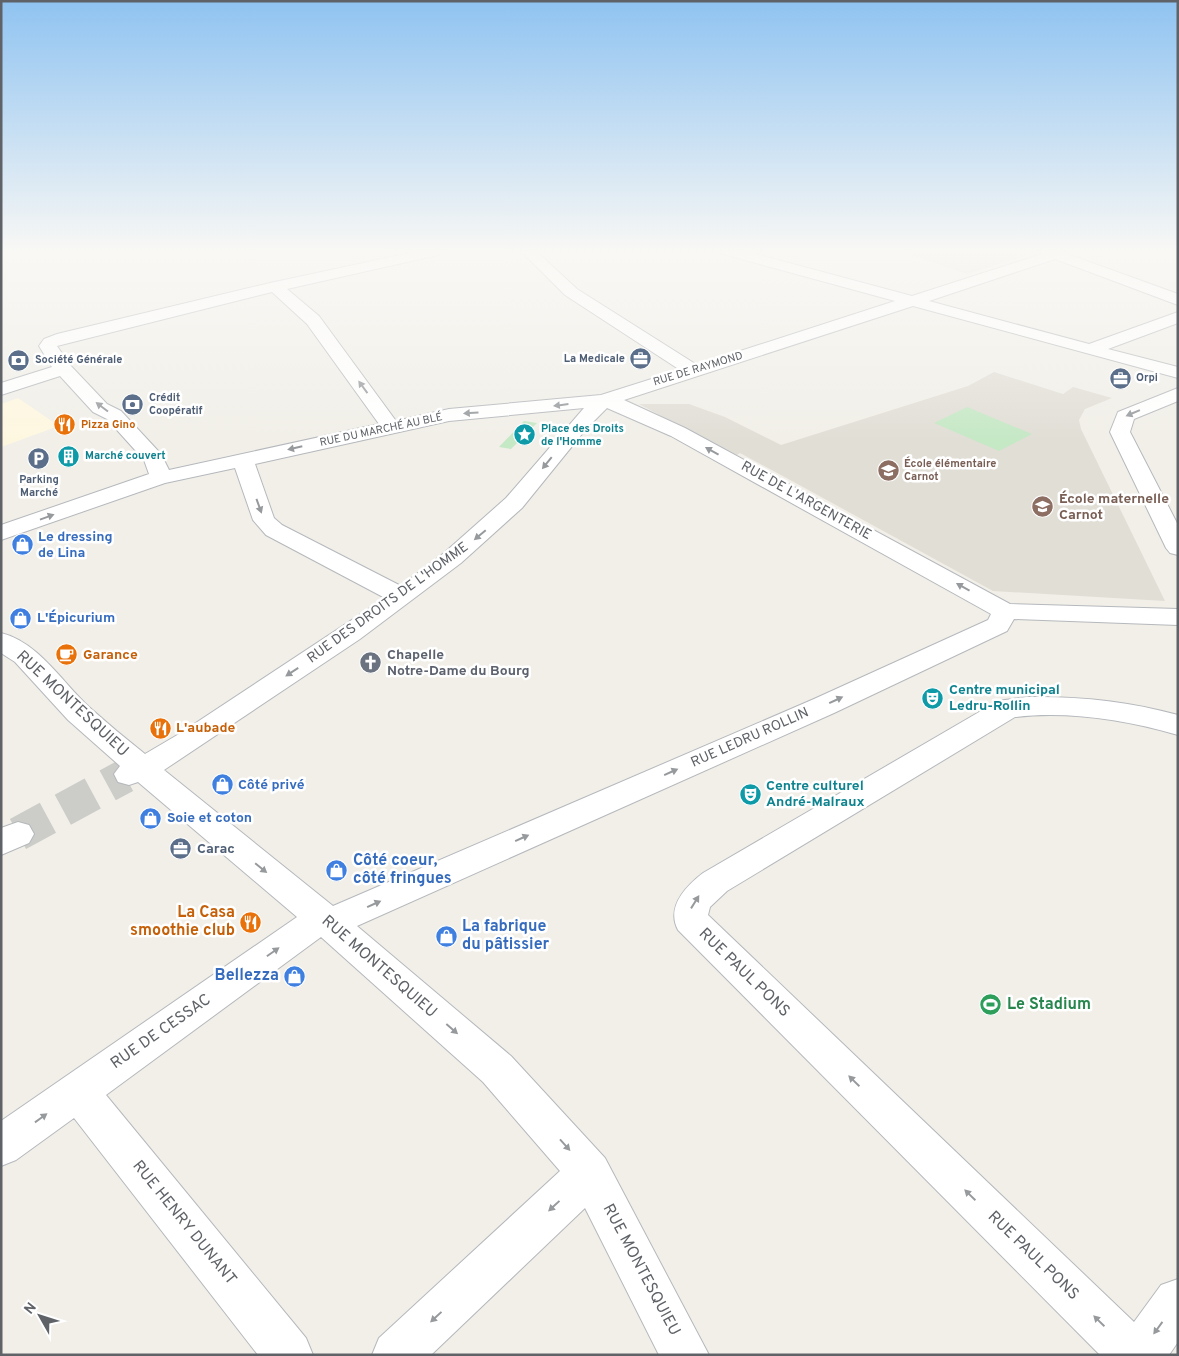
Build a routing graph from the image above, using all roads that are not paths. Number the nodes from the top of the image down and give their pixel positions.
1 (165, 314) edge
2 (306, 314) edge
3 (606, 314) edge
4 (870, 314) edge
5 (958, 314) edge
6 (1178, 317) edge
7 (1090, 349) junction
8 (63, 369) junction
9 (694, 371) junction
10 (1178, 373) edge
11 (1, 389) edge
12 (1178, 394) edge
13 (602, 401) junction
14 (392, 427) junction
15 (242, 460) junction
16 (162, 476) junction
17 (1, 534) edge
18 (1178, 548) edge
19 (401, 596) junction
20 (1005, 611) junction
21 (1178, 617) edge
22 (1, 641) edge
23 (1178, 725) edge
24 (134, 772) junction
25 (325, 920) junction
26 (78, 1091) junction
27 (1, 1146) edge
28 (590, 1172) junction
29 (1178, 1302) edge
30 (289, 1355) edge
31 (396, 1355) edge
32 (685, 1355) edge
33 (1134, 1355) edge
34 (1139, 1355) edge

1 - 8 street
14 -> 2 street
3 - 9 street
4 - 9 street, RUE DE RAYMOND
5 - 7 street
6 - 7 street
7 - 10 street
8 - 11 street
16 -> 8 street
9 - 13 street, RUE DE RAYMOND
12 -> 18 street
13 -> 14 street, RUE DU MARCHÉ AU BLÉ
13 -> 19 street, RUE DES DROITS DE L'HOMME
20 -> 13 street, RUE DE L'ARGENTERIE
14 -> 15 street, RUE DU MARCHÉ AU BLÉ
15 - 16 street, RUE DU MARCHÉ AU BLÉ
15 -> 19 street
17 -> 16 street, RUE DU MARCHÉ AU BLÉ
19 -> 24 street, RUE DES DROITS DE L'HOMME
20 - 21 street
25 -> 20 street, RUE LEDRU ROLLIN
22 - 24 street, RUE MONTESQUIEU
33 -> 23 street, RUE PAUL PONS
24 -> 25 street, RUE MONTESQUIEU
26 -> 25 street, RUE DE CESSAC
25 -> 28 street, RUE MONTESQUIEU
27 -> 26 street, RUE DE CESSAC
26 - 30 street, RUE HENRY DUNANT
28 -> 31 street
28 - 32 street, RUE MONTESQUIEU
29 -> 34 street

